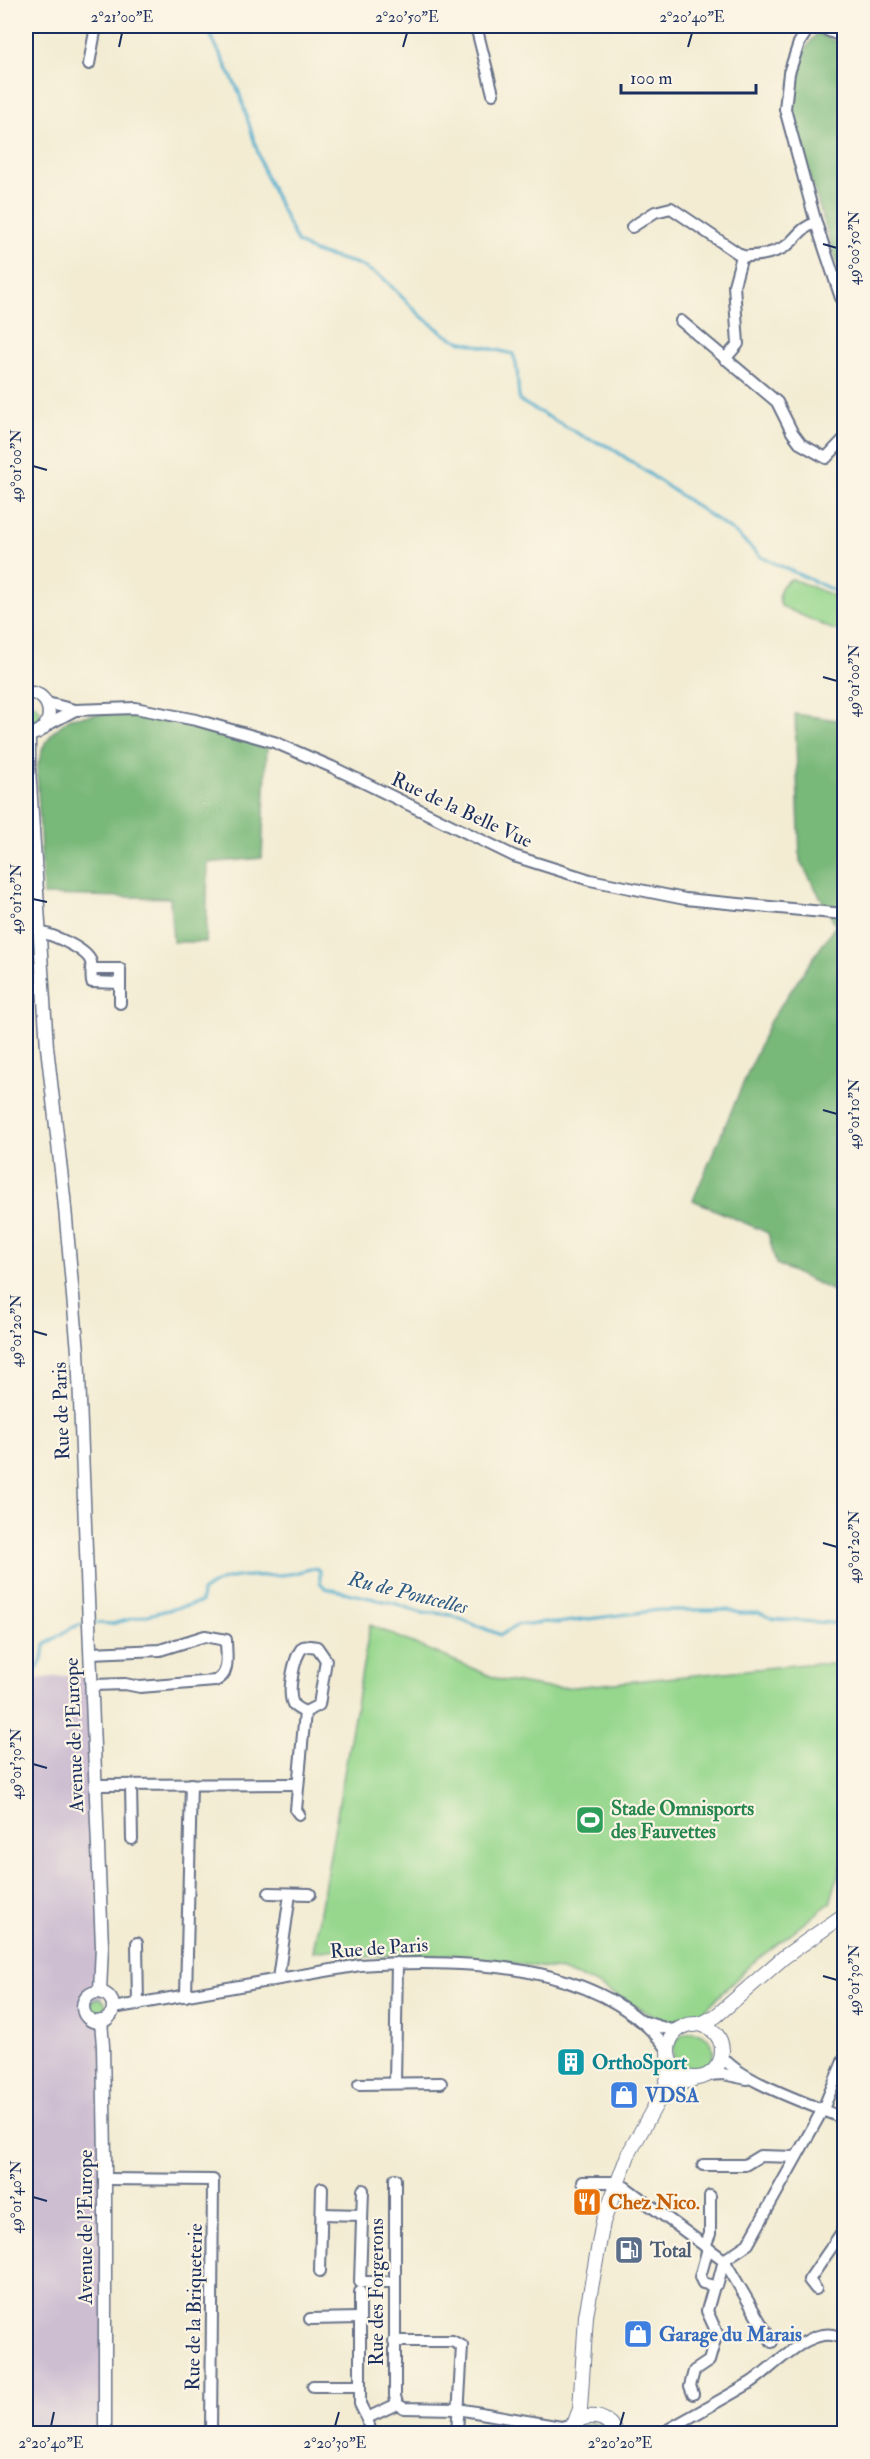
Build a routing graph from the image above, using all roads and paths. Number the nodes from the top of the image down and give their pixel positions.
1 (96, 26) edge
2 (476, 26) edge
3 (810, 26) edge
4 (817, 26) edge
5 (844, 38) edge
6 (89, 64) dead end
7 (493, 94) dead end
8 (816, 223) junction
9 (632, 227) dead end
10 (742, 256) junction
11 (844, 307) edge
12 (681, 321) dead end
13 (725, 359) junction
14 (844, 440) edge
15 (26, 693) edge
16 (47, 703) junction
17 (75, 710) junction
18 (47, 725) junction
19 (27, 734) edge
20 (844, 914) edge
21 (40, 932) junction
22 (120, 1003) dead end
23 (88, 1620) joint
24 (92, 1653) junction
25 (93, 1685) junction
26 (305, 1712) junction
27 (191, 1784) junction
28 (298, 1784) junction
29 (96, 1785) junction
30 (131, 1786) junction
31 (298, 1814) dead end
32 (132, 1839) dead end
33 (269, 1893) dead end
34 (290, 1894) junction
35 (310, 1894) dead end
36 (844, 1915) edge
37 (137, 1943) dead end
38 (397, 1963) junction
39 (278, 1979) junction
40 (100, 1992) junction
41 (186, 1996) junction
42 (735, 2001) junction
43 (138, 2005) junction
44 (113, 2008) junction
45 (639, 2019) junction
46 (101, 2021) junction
47 (690, 2026) junction
48 (719, 2040) junction
49 (668, 2054) junction
50 (721, 2055) junction
51 (844, 2059) edge
52 (702, 2077) junction
53 (753, 2080) junction
54 (441, 2083) dead end
55 (359, 2084) dead end
56 (394, 2084) junction
57 (823, 2109) junction
58 (844, 2119) edge
59 (796, 2157) junction
60 (703, 2165) dead end
61 (395, 2179) dead end
62 (105, 2180) junction
63 (583, 2182) dead end
64 (619, 2184) junction
65 (322, 2188) dead end
66 (363, 2190) dead end
67 (710, 2196) dead end
68 (322, 2214) junction
69 (362, 2215) junction
70 (844, 2229) edge
71 (706, 2247) junction
72 (724, 2260) junction
73 (321, 2271) dead end
74 (393, 2282) junction
75 (714, 2286) junction
76 (816, 2289) dead end
77 (360, 2292) dead end
78 (360, 2318) junction
79 (310, 2319) dead end
80 (394, 2341) junction
81 (844, 2341) edge
82 (772, 2342) dead end
83 (582, 2373) junction
84 (314, 2386) dead end
85 (360, 2386) junction
86 (693, 2394) dead end
87 (397, 2403) junction
88 (458, 2409) junction
89 (367, 2418) junction
90 (601, 2418) junction
91 (545, 2424) junction
92 (572, 2427) edge
93 (669, 2429) dead end
94 (616, 2432) edge
95 (105, 2433) edge
96 (211, 2433) edge
97 (371, 2433) edge
98 (457, 2433) edge
99 (557, 2433) edge

1 - 6 street
2 - 7 street
3 - 8 street
4 - 5 street
8 - 10 street
8 - 11 street
9 - 10 street
10 - 13 street
12 - 13 street
13 - 14 street
15 - 16 street
16 - 17 street, Rue de la Belle Vue
16 - 18 street
17 - 18 street, Rue de la Belle Vue
17 - 20 street, Rue de la Belle Vue
18 - 19 street
19 - 21 street, Rue de Paris
21 - 22 street
21 - 23 street, Rue de Paris
23 - 24 street, Avenue de l'Europe
24 - 25 street, Avenue de l'Europe
24 - 25 street
25 - 29 street, Avenue de l'Europe
26 - 26 street
26 - 28 street
27 - 28 street
27 - 30 street
27 - 41 street
28 - 31 street
29 - 30 street
29 - 40 street, Avenue de l'Europe
30 - 32 street
33 - 34 street
34 - 35 street
34 - 39 street
36 - 42 main road
37 - 43 street
38 - 39 street, Rue de Paris
38 - 45 street, Rue de Paris
38 - 56 street
39 - 41 street, Rue de Paris
40 - 44 street
40 - 46 street
41 - 43 street, Rue de Paris
42 - 47 main road
42 - 48 main road
43 - 44 street, Rue de Paris
44 - 46 street
45 - 47 street, Rue de Paris
45 - 49 street, Rue de Paris
46 - 62 street, Avenue de l'Europe
47 - 48 main road
47 - 49 main road
48 - 50 main road
49 - 52 main road
49 - 64 main road
50 - 52 main road
50 - 53 street
51 - 57 street
52 - 53 street
52 - 64 main road
53 - 57 street
54 - 56 street
55 - 56 street
57 - 58 street
57 - 59 street
59 - 60 street
59 - 72 street
61 - 74 street, Rue des Forgerons
62 - 95 street, Avenue de l'Europe
62 - 96 street, Rue de la Briqueterie
63 - 64 street
64 - 71 street
64 - 83 main road
65 - 68 street
66 - 69 street
67 - 71 street
68 - 69 street
68 - 73 street
69 - 74 street
70 - 76 street
71 - 72 street
71 - 75 street
72 - 75 street
72 - 82 street
74 - 80 street, Rue des Forgerons
75 - 86 street
77 - 78 street
78 - 79 street
78 - 85 street
80 - 87 street, Rue des Forgerons
80 - 88 street
81 - 93 street
83 - 90 main road
83 - 92 main road
84 - 85 street
85 - 89 street
87 - 88 street
87 - 89 street
88 - 91 street
88 - 98 street
89 - 97 street
90 - 92 main road
90 - 94 main road
91 - 92 street
91 - 99 street

